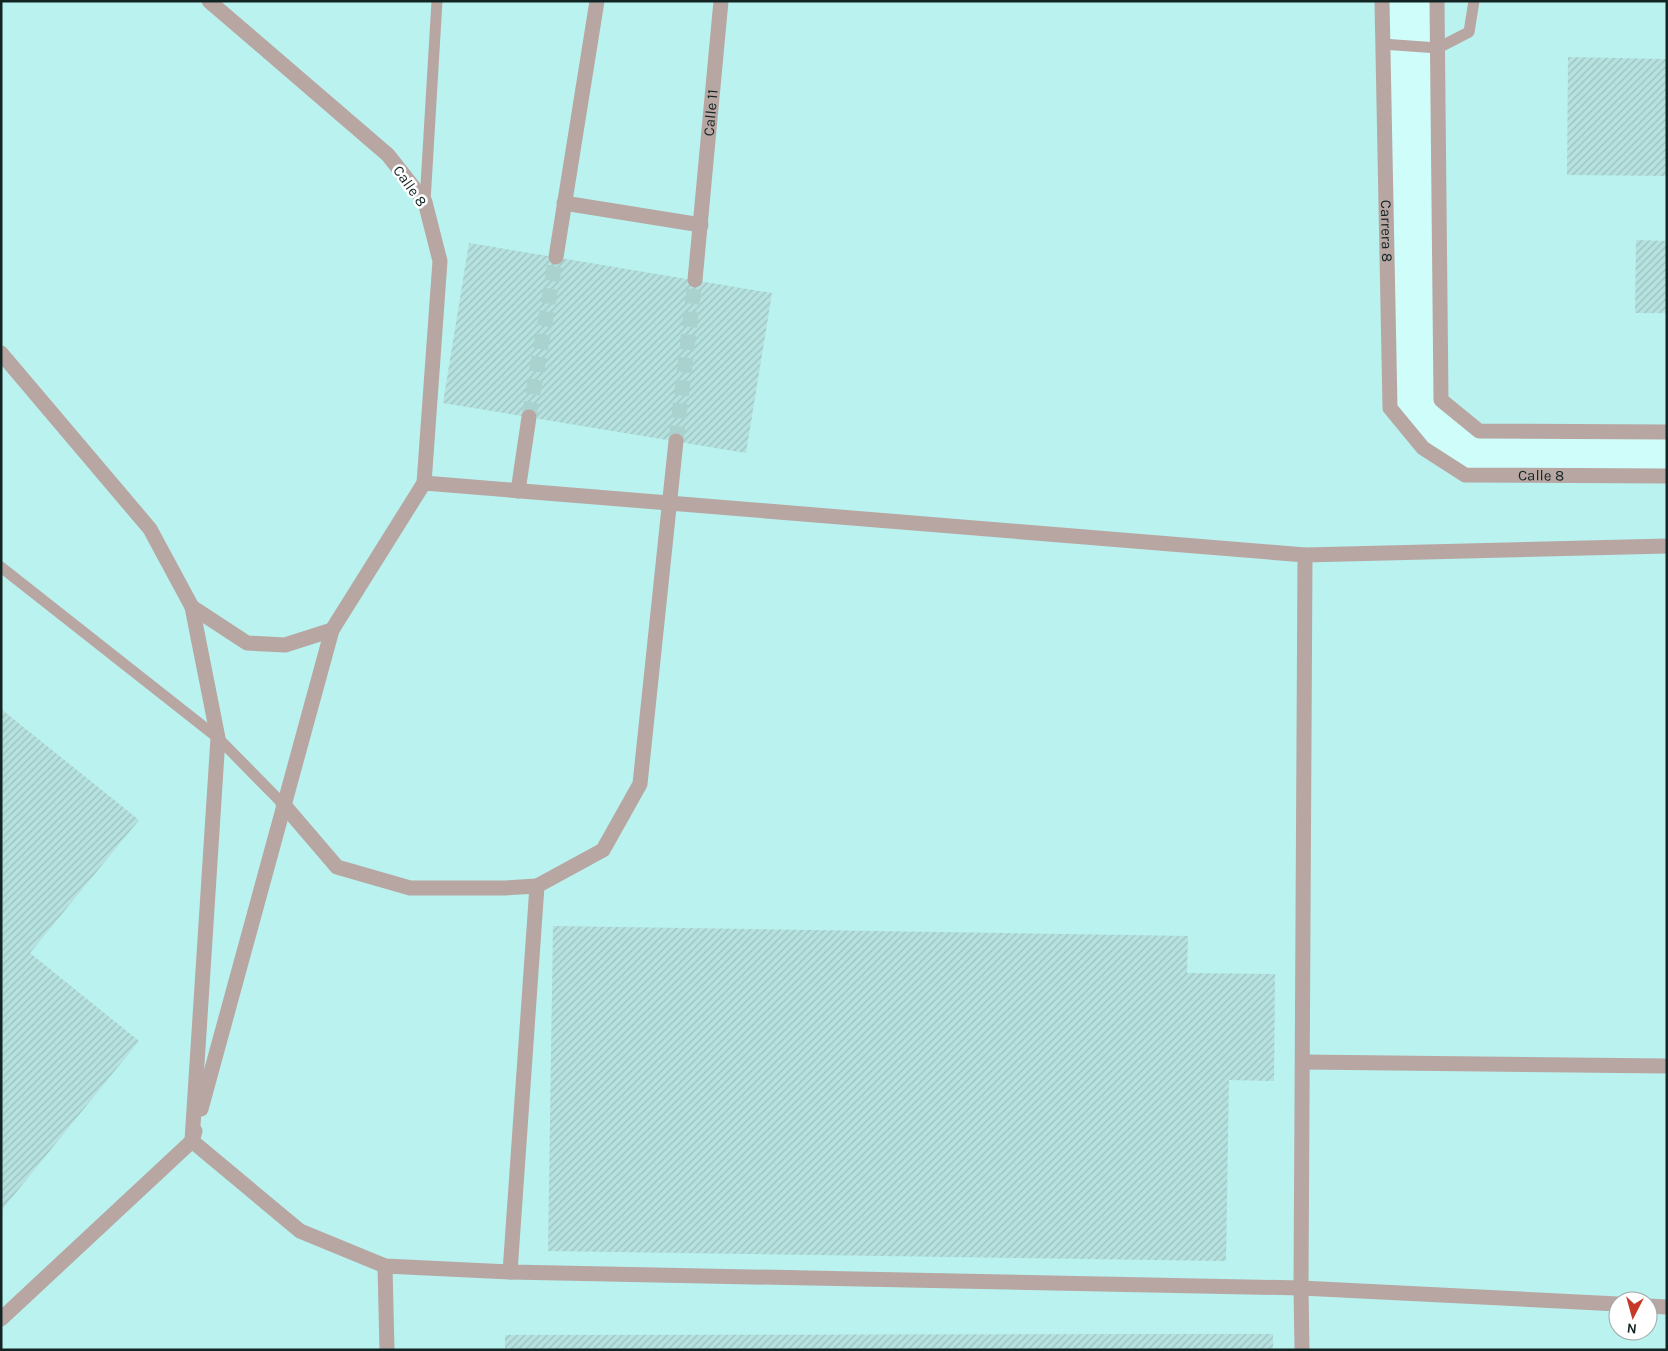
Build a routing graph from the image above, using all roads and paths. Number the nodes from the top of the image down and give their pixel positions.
1 (209, 1) edge
2 (437, 1) edge
3 (597, 1) edge
4 (720, 1) edge
5 (1382, 1) edge
6 (1437, 1) edge
7 (1474, 1) edge
8 (1382, 44) junction
9 (1438, 48) junction
10 (425, 202) junction
11 (564, 203) junction
12 (702, 224) junction
13 (556, 257) tunnel mouth
14 (695, 280) tunnel mouth
15 (1, 353) edge
16 (529, 417) tunnel mouth
17 (1667, 432) edge
18 (676, 441) tunnel mouth
19 (1423, 448) joint
20 (1667, 476) edge
21 (424, 483) junction
22 (518, 491) junction
23 (668, 503) junction
24 (1667, 546) edge
25 (1305, 555) junction
26 (1, 567) edge
27 (192, 607) junction
28 (332, 630) junction
29 (218, 738) junction
30 (283, 804) junction
31 (537, 886) junction
32 (1303, 1062) junction
33 (1667, 1066) edge
34 (192, 1142) junction
35 (385, 1266) junction
36 (510, 1272) junction
37 (1301, 1288) junction
38 (1608, 1303) edge
39 (1, 1319) edge
40 (387, 1350) edge
41 (1302, 1350) edge

1 - 10 street, Calle 8
2 - 10 lane
3 - 11 street
4 - 12 street, Calle 11
5 - 8 street, Carrera 8
6 - 9 street
7 - 9 lane
8 - 9 lane
8 - 19 street, Carrera 8
9 - 17 street
10 - 21 street, Calle 8
11 - 12 street
11 - 13 street
12 - 14 street, Calle 11
15 - 27 street
16 - 22 street
18 - 23 street
19 - 20 street, Calle 8
21 - 22 street
21 - 28 street
22 - 23 street
23 - 25 street
23 - 31 street
24 - 25 street
25 - 32 street
26 - 29 lane
27 - 28 street
27 - 29 street
28 - 30 street
29 - 30 lane
29 - 34 street
30 - 31 street
30 - 34 street
31 - 36 street
32 - 33 street
32 - 37 street
34 - 35 street
34 - 39 street
35 - 36 street
35 - 40 street
36 - 37 street
37 - 38 street
37 - 41 street

